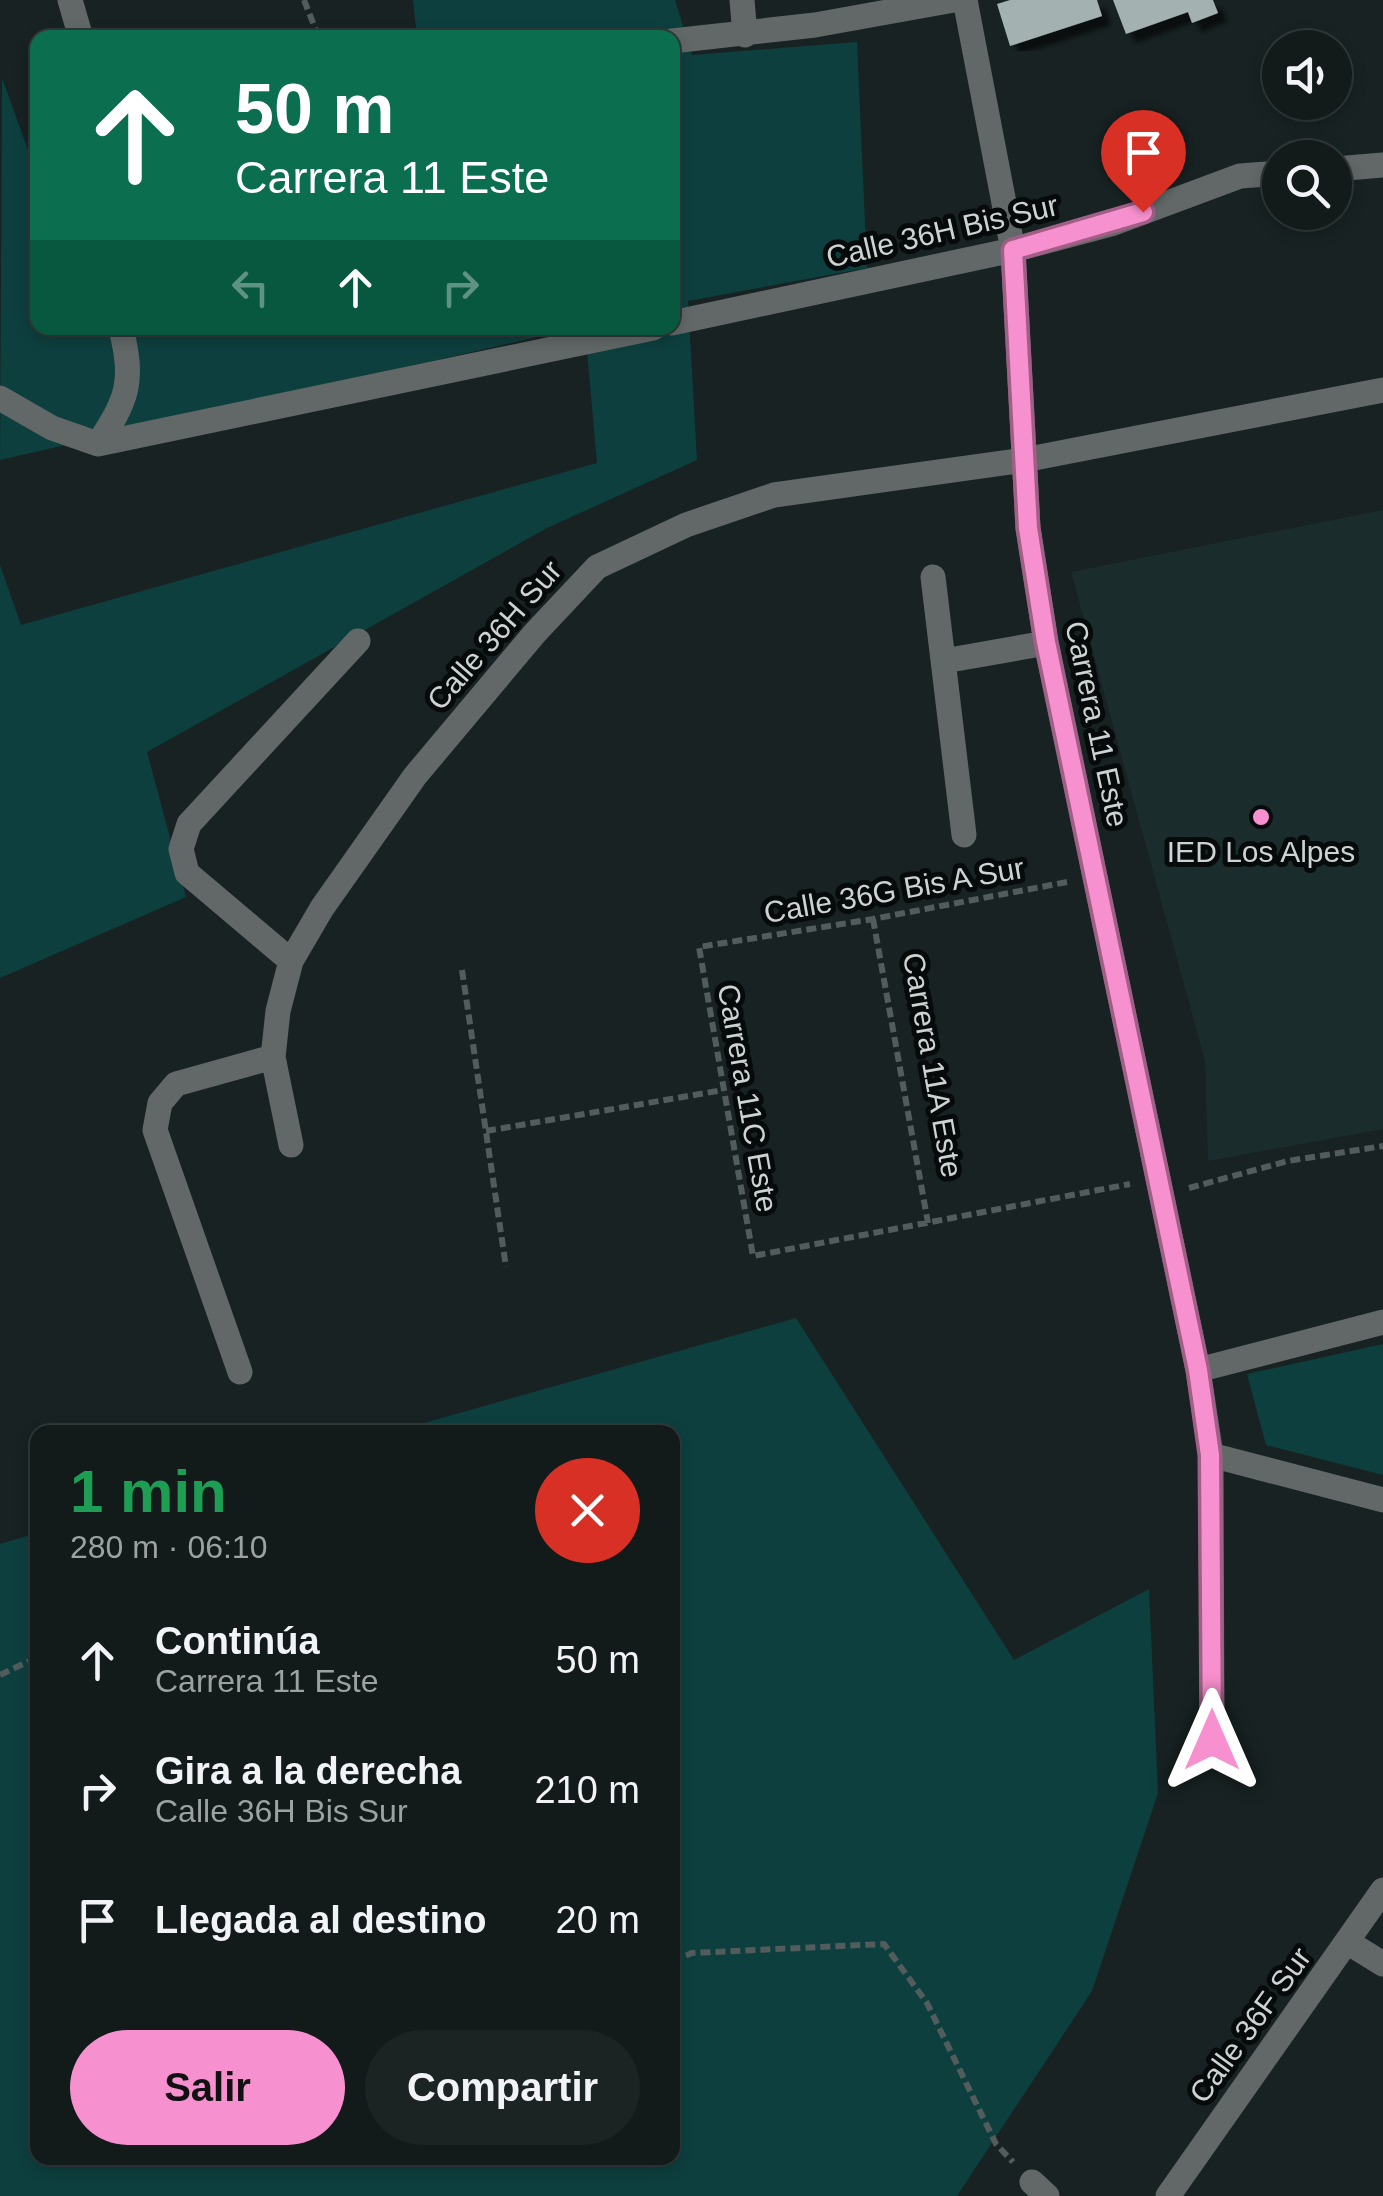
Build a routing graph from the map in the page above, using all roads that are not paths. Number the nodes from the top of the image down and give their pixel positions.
1 (70, 0) edge
2 (742, 0) edge
3 (954, 0) edge
4 (965, 0) edge
5 (79, 30) edge
6 (745, 35) junction
7 (680, 41) edge
8 (1383, 164) edge
9 (1352, 167) edge
10 (1262, 174) edge
11 (1013, 250) junction
12 (680, 322) edge
13 (122, 335) edge
14 (620, 335) edge
15 (1383, 390) edge
16 (0, 398) edge
17 (98, 444) junction
18 (1024, 460) junction
19 (934, 577) dead end
20 (358, 641) dead end
21 (1046, 642) junction
22 (944, 662) junction
23 (964, 835) dead end
24 (292, 961) junction
25 (273, 1058) junction
26 (291, 1145) dead end
27 (1383, 1322) edge
28 (1198, 1370) junction
29 (240, 1372) dead end
30 (1210, 1455) junction
31 (1383, 1500) edge
32 (1212, 1740) dead end
33 (1383, 1890) edge
34 (1349, 1943) junction
35 (1383, 1964) edge
36 (1168, 2196) edge

1 - 5 street
2 - 6 street
3 - 6 street
4 - 11 street, Carrera 11 Este
6 - 7 street
8 - 9 street
10 - 11 street, Calle 36H Bis Sur
11 - 12 street, Calle 36H Bis Sur
11 - 18 street, Carrera 11 Este
13 - 17 street
14 - 17 street
15 - 18 street, Calle 36H Sur
16 - 17 street
18 - 21 street, Carrera 11 Este
18 - 24 street, Calle 36H Sur
19 - 22 street
20 - 24 street
21 - 22 street
21 - 28 street, Carrera 11 Este
22 - 23 street
24 - 25 street, Calle 36H Sur
25 - 26 street, Calle 36H Sur
25 - 29 street
27 - 28 street
28 - 30 street, Carrera 11 Este
30 - 31 street
30 - 32 street, Carrera 11 Este
33 - 34 street, Calle 36F Sur
34 - 35 street
34 - 36 street, Calle 36F Sur

